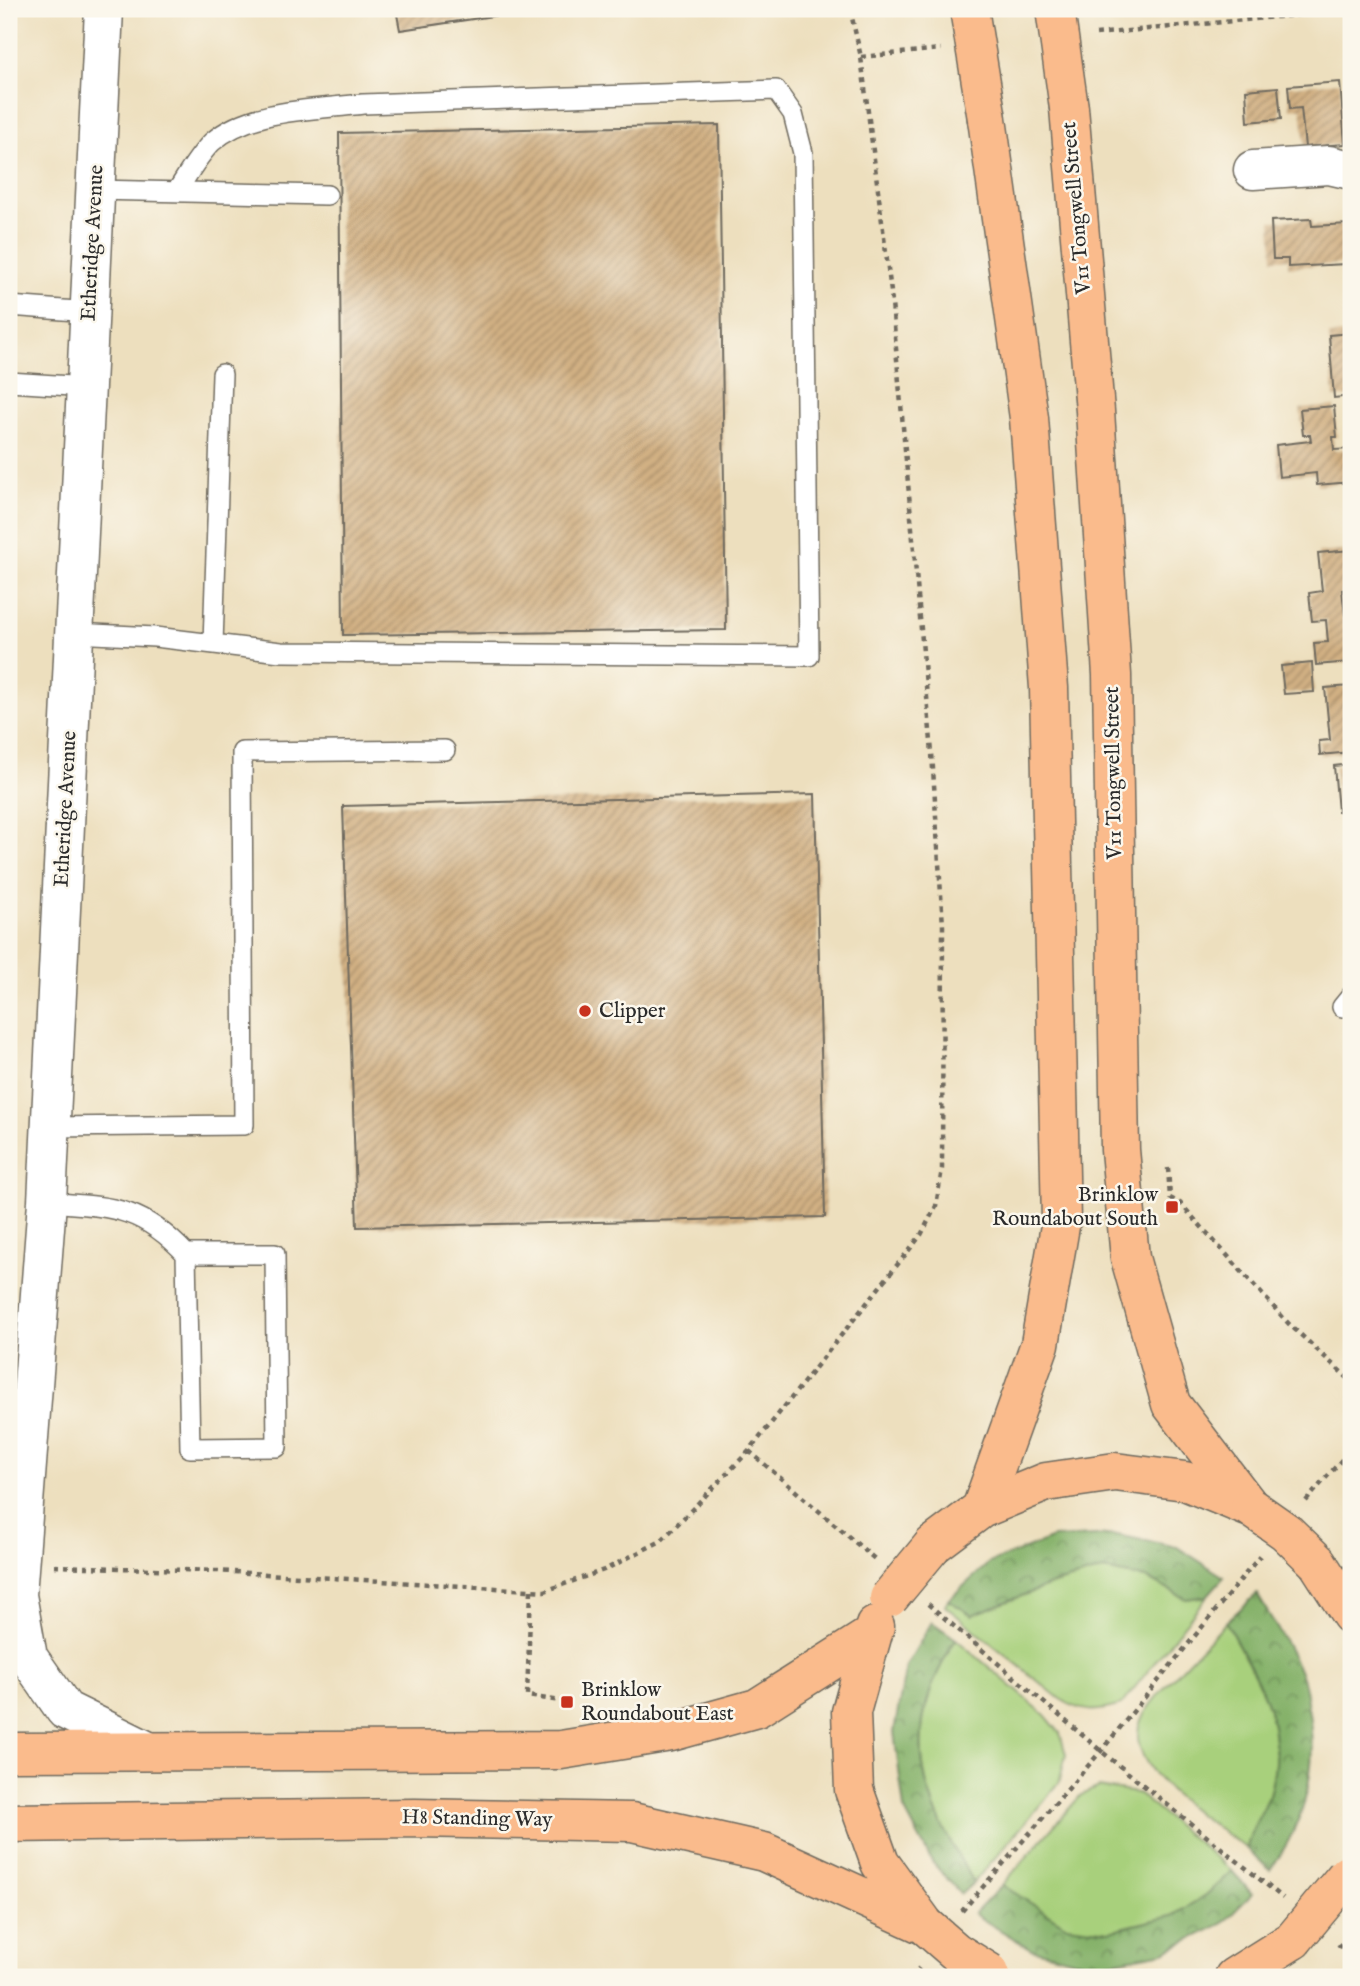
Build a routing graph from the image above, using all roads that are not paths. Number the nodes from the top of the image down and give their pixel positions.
1 (104, 9) edge
2 (969, 9) edge
3 (1055, 9) edge
4 (1253, 170) dead end
5 (1351, 170) edge
6 (95, 190) junction
7 (177, 191) junction
8 (327, 195) dead end
9 (9, 306) edge
10 (90, 312) junction
11 (222, 374) dead end
12 (9, 382) edge
13 (86, 387) junction
14 (74, 632) junction
15 (212, 644) junction
16 (444, 750) dead end
17 (50, 1127) junction
18 (47, 1202) junction
19 (186, 1254) junction
20 (1250, 1507) junction
21 (981, 1509) junction
22 (1334, 1569) edge
23 (15, 1588) edge
24 (1351, 1615) edge
25 (870, 1636) junction
26 (146, 1750) junction
27 (9, 1752) edge
28 (9, 1824) edge
29 (1349, 1871) edge
30 (1292, 1922) junction
31 (937, 1934) junction
32 (994, 1976) edge
33 (1234, 1977) edge
34 (1273, 1977) edge

1 - 6 street, Etheridge Avenue
2 - 21 highway, bridge
3 - 20 highway, V11 Tongwell Street, bridge
4 - 5 street
6 - 7 lane
6 - 10 street, Etheridge Avenue
7 - 8 lane
7 - 15 lane
9 - 10 lane
10 - 13 street, Etheridge Avenue
11 - 15 lane
12 - 13 lane
13 - 14 street, Etheridge Avenue
14 - 15 lane
14 - 17 street, Etheridge Avenue
16 - 17 lane
17 - 18 street, Etheridge Avenue
18 - 19 lane
18 - 23 street, Etheridge Avenue
19 - 19 lane
20 - 21 highway
20 - 22 highway, bridge
21 - 25 highway, bridge
22 - 24 highway
23 - 26 street, Etheridge Avenue
25 - 26 highway
25 - 31 highway
26 - 27 highway
28 - 31 highway, H8 Standing Way
29 - 30 highway, bridge
30 - 33 highway
30 - 34 highway
31 - 32 highway, bridge

